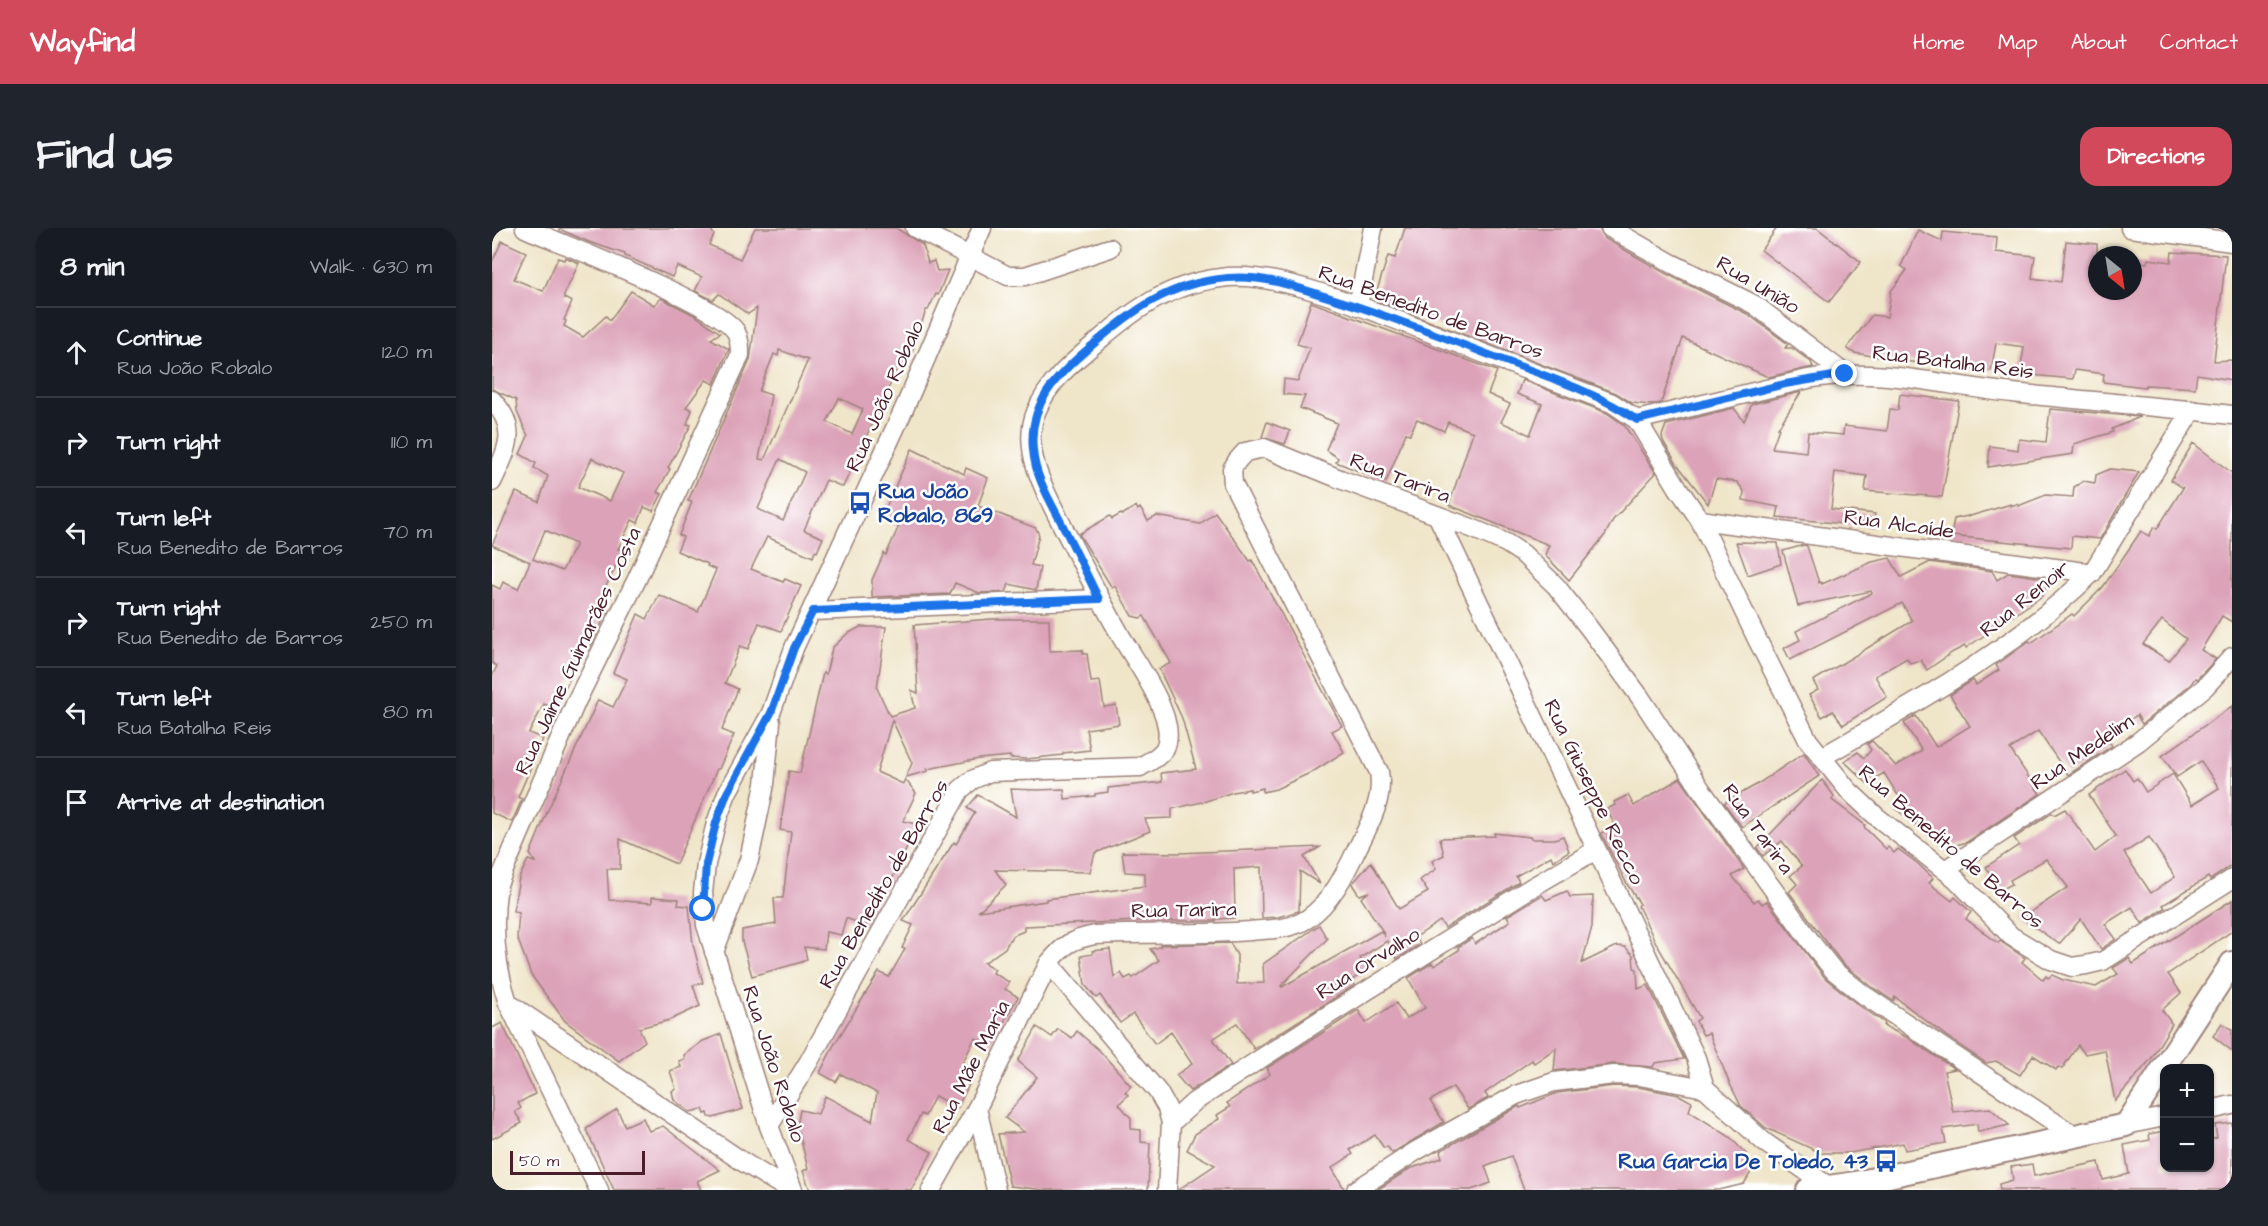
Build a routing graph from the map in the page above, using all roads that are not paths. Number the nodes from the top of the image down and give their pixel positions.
1 (525, 228) edge
2 (915, 228) edge
3 (982, 228) edge
4 (1373, 228) edge
5 (1610, 228) edge
6 (2130, 228) edge
7 (2232, 242) edge
8 (1110, 248) dead end
9 (970, 257) junction
10 (1358, 306) junction
11 (1845, 374) junction
12 (492, 400) edge
13 (2192, 410) junction
14 (2232, 415) edge
15 (1637, 420) junction
16 (498, 456) edge
17 (492, 482) edge
18 (1438, 517) junction
19 (1700, 520) junction
20 (2092, 573) junction
21 (1099, 599) junction
22 (813, 611) junction
23 (2232, 657) edge
24 (771, 713) junction
25 (1822, 758) junction
26 (1596, 850) junction
27 (1945, 870) junction
28 (2232, 879) edge
29 (714, 952) junction
30 (1049, 963) junction
31 (2232, 963) edge
32 (508, 1003) junction
33 (1705, 1088) junction
34 (2232, 1105) edge
35 (977, 1108) junction
36 (2214, 1109) edge
37 (2160, 1118) edge
38 (1171, 1123) junction
39 (2126, 1125) junction
40 (769, 1126) junction
41 (2075, 1136) junction
42 (1865, 1186) edge
43 (1818, 1188) edge
44 (598, 1190) edge
45 (791, 1190) edge
46 (931, 1190) edge
47 (996, 1190) edge
48 (1167, 1190) edge
49 (1356, 1190) edge

1 - 32 street, Rua Jaime Guimarães Costa
2 - 9 street
3 - 9 street, Rua João Robalo
4 - 10 street
5 - 11 street, Rua União
6 - 7 street
8 - 9 street
9 - 22 street, Rua João Robalo
10 - 15 street, Rua Benedito de Barros
10 - 21 street, Rua Benedito de Barros
11 - 13 street, Rua Batalha Reis
11 - 15 street, Rua Batalha Reis
12 - 16 street
13 - 14 street, Rua Batalha Reis
13 - 20 street, Rua Renoir
15 - 19 street, Rua Benedito de Barros
16 - 17 street
18 - 26 street, Rua Giuseppe Recco
18 - 30 street, Rua Tarira
18 - 41 street, Rua Tarira
19 - 20 street, Rua Alcaíde
19 - 25 street, Rua Benedito de Barros
20 - 25 street, Rua Renoir
21 - 22 street
21 - 40 street, Rua Benedito de Barros
22 - 24 street, Rua João Robalo
23 - 27 street, Rua Medelim
24 - 29 street, Rua João Robalo
24 - 29 street, Rua João Robalo
25 - 27 street, Rua Benedito de Barros
26 - 33 street, Rua Giuseppe Recco
26 - 38 street, Rua Orvalho
27 - 28 street, Rua Benedito de Barros
29 - 40 street, Rua João Robalo
30 - 35 street, Rua Mãe Maria
30 - 38 street
31 - 39 street
32 - 44 street, Rua Jaime Guimarães Costa
32 - 45 street
33 - 43 street
33 - 49 street
34 - 36 street
35 - 46 street, Rua Mãe Maria
35 - 47 street
37 - 39 street
38 - 48 street
39 - 41 street
40 - 45 street, Rua João Robalo
41 - 42 street
42 - 43 street

